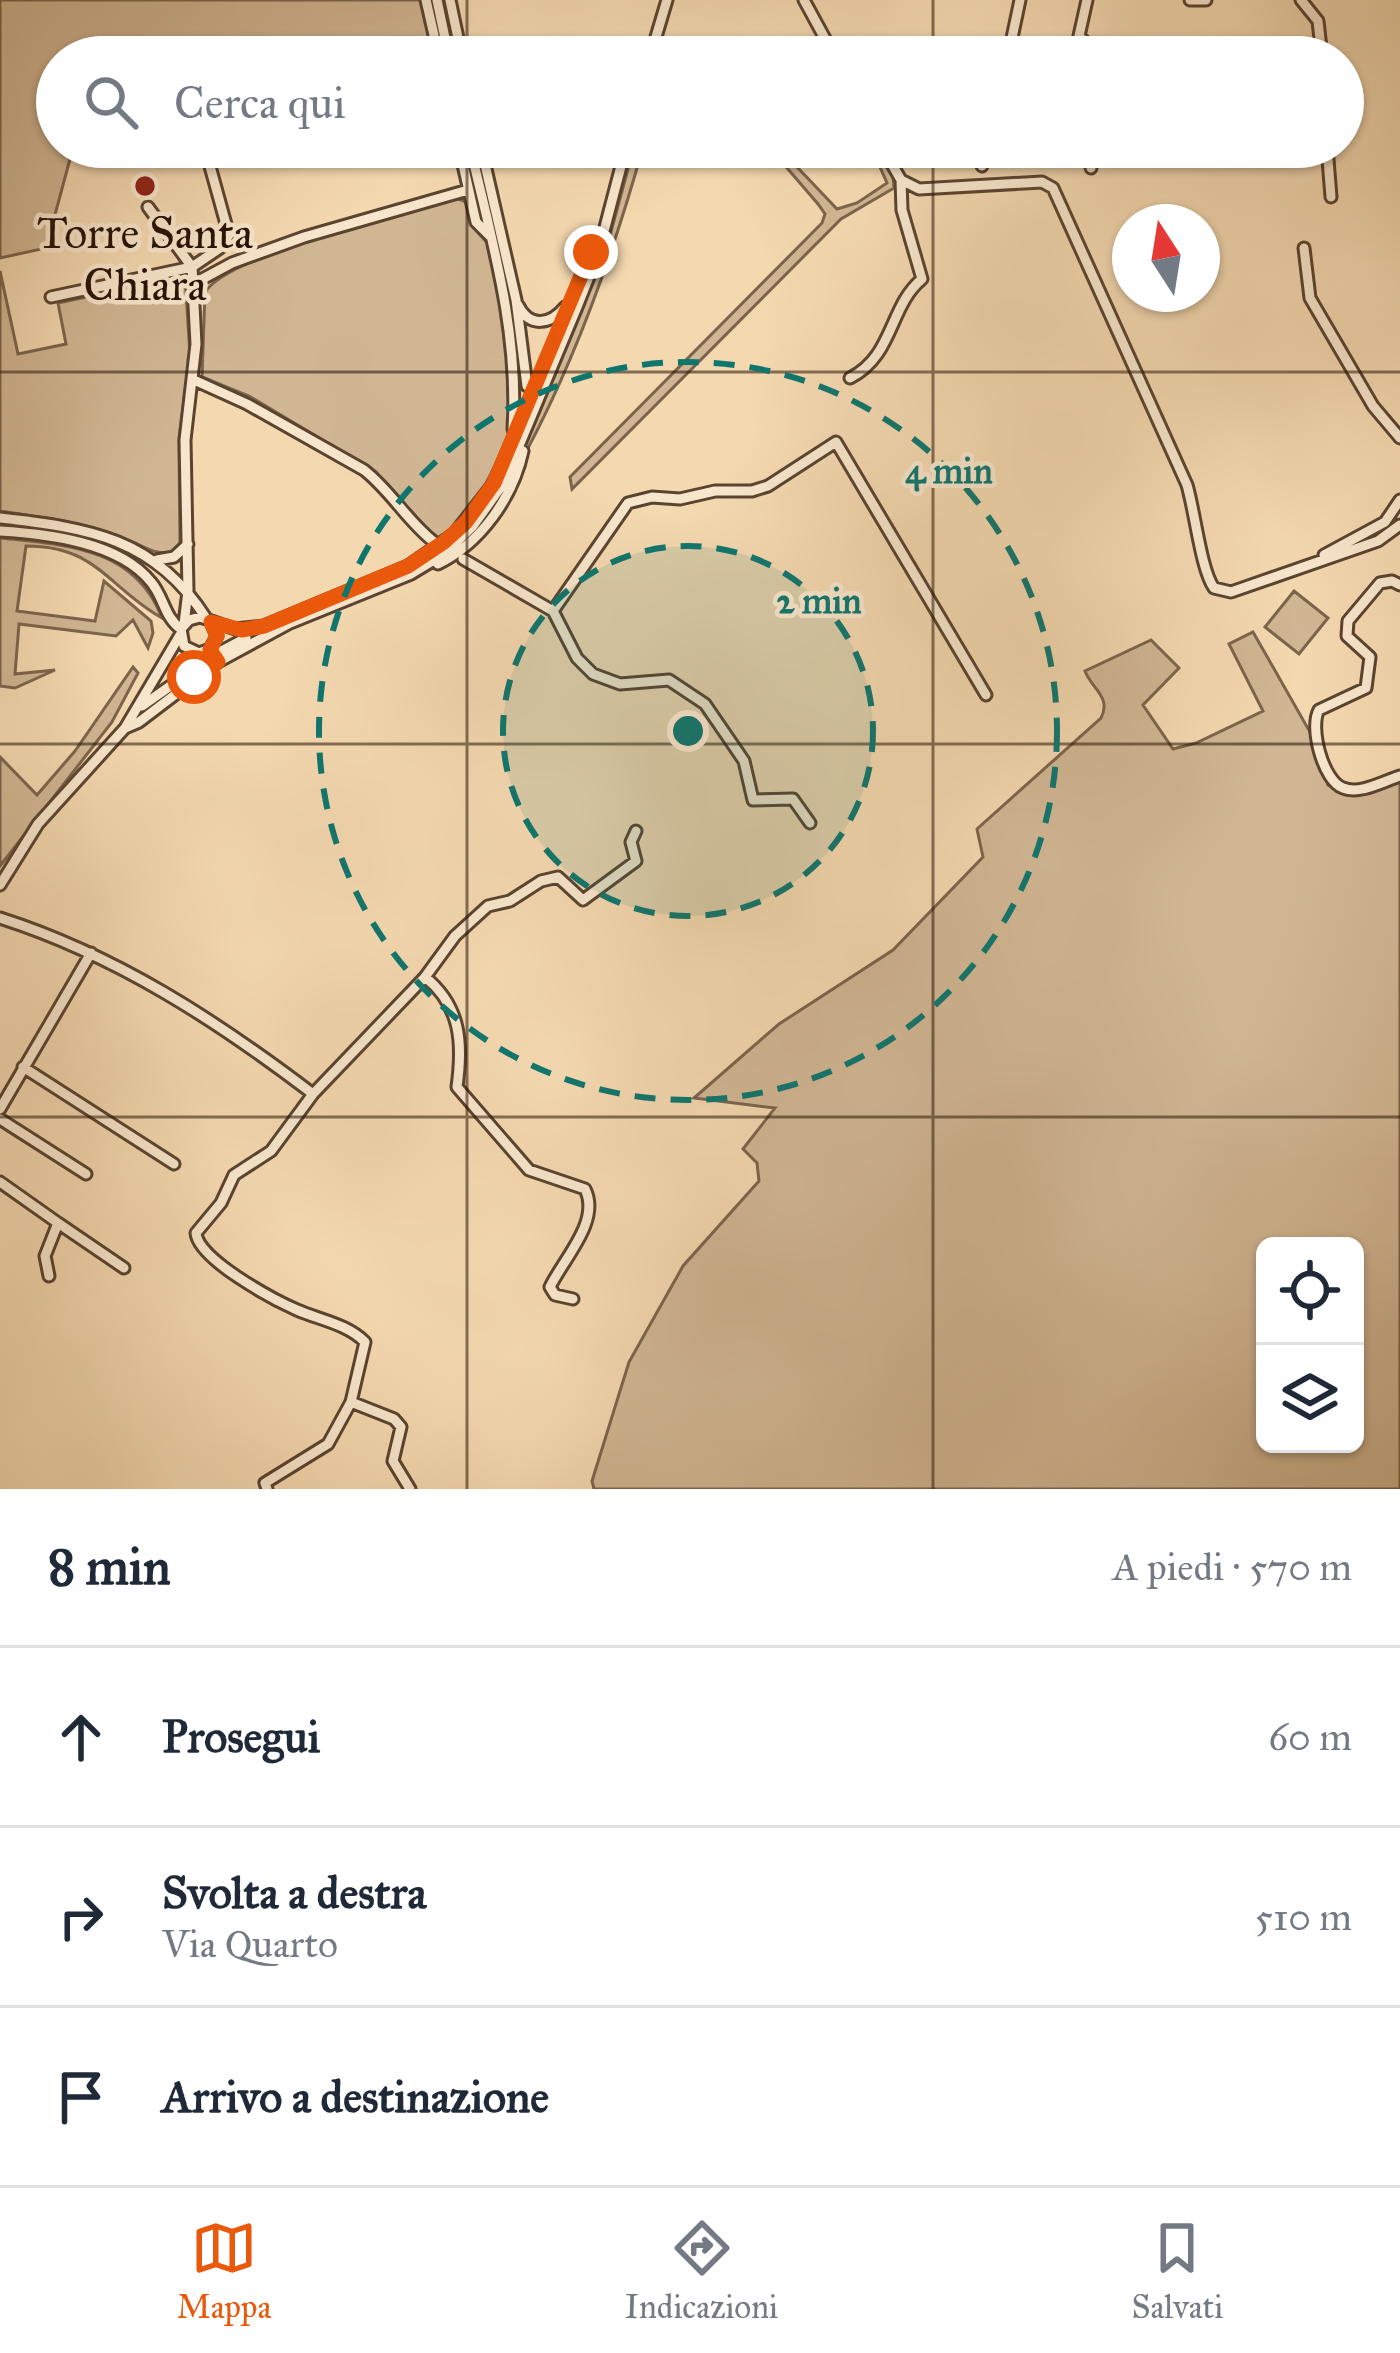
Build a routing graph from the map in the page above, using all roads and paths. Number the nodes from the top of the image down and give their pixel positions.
1 (426, 0) edge
2 (436, 0) edge
3 (450, 0) edge
4 (804, 0) edge
5 (1020, 0) edge
6 (1087, 0) edge
7 (1190, 0) edge
8 (1206, 0) edge
9 (1301, 0) edge
10 (664, 1) edge
11 (434, 36) edge
12 (444, 36) edge
13 (458, 36) edge
14 (655, 36) edge
15 (824, 36) edge
16 (1012, 36) edge
17 (1079, 36) edge
18 (1320, 36) edge
19 (210, 168) edge
20 (463, 168) edge
21 (475, 168) edge
22 (486, 168) edge
23 (620, 168) edge
24 (894, 168) edge
25 (1329, 168) edge
26 (901, 180) junction
27 (468, 190) junction
28 (1331, 196) dead end
29 (148, 207) dead end
30 (601, 235) junction
31 (491, 237) junction
32 (1304, 248) dead end
33 (192, 267) junction
34 (195, 283) junction
35 (51, 297) dead end
36 (516, 300) junction
37 (569, 304) junction
38 (850, 378) dead end
39 (194, 380) junction
40 (527, 386) dead end
41 (514, 435) junction
42 (1400, 438) edge
43 (523, 451) dead end
44 (1400, 500) edge
45 (0, 518) edge
46 (1400, 525) edge
47 (0, 531) edge
48 (434, 542) dead end
49 (188, 544) junction
50 (1321, 558) junction
51 (157, 560) junction
52 (463, 560) dead end
53 (427, 565) junction
54 (1400, 586) edge
55 (188, 591) junction
56 (553, 611) junction
57 (168, 617) junction
58 (209, 620) junction
59 (182, 629) junction
60 (247, 638) dead end
61 (172, 645) junction
62 (214, 656) junction
63 (986, 695) dead end
64 (142, 706) junction
65 (125, 728) junction
66 (1400, 776) edge
67 (810, 823) dead end
68 (636, 832) dead end
69 (0, 885) edge
70 (0, 918) edge
71 (92, 953) junction
72 (424, 977) junction
73 (23, 1067) junction
74 (313, 1094) junction
75 (0, 1109) edge
76 (0, 1119) edge
77 (174, 1164) dead end
78 (86, 1174) dead end
79 (0, 1182) edge
80 (58, 1222) junction
81 (124, 1268) dead end
82 (50, 1276) dead end
83 (573, 1299) dead end
84 (351, 1402) junction
85 (267, 1489) edge
86 (410, 1489) edge

1 - 11 street
2 - 12 street
3 - 13 street
4 - 15 street
5 - 16 street
6 - 17 street
7 - 8 street
9 - 18 street
10 - 14 street
19 - 33 street
20 - 27 street
21 - 31 street
22 - 36 street
23 - 30 street
24 - 26 street
25 - 28 street
26 - 38 street
26 - 50 street
27 - 31 street
27 - 34 street
29 - 33 street
30 - 37 street
30 - 53 street
31 - 41 street
32 - 42 street
33 - 34 street
33 - 35 street
34 - 39 street
36 - 37 street
36 - 40 street
37 - 41 street
39 - 48 street
39 - 49 street
41 - 58 street
43 - 53 street
44 - 50 street
45 - 51 street
46 - 50 street
47 - 57 street
49 - 51 street
49 - 55 street
51 - 55 street
52 - 56 street
53 - 62 street
54 - 66 street
55 - 58 street
55 - 59 street
56 - 63 street
56 - 67 street
57 - 59 street
57 - 61 street
58 - 59 street
58 - 62 street
59 - 61 street
59 - 62 street
60 - 62 street
61 - 64 street
62 - 64 street
62 - 65 street
64 - 65 street
65 - 69 street
68 - 72 street
70 - 71 street
71 - 73 street
71 - 74 street
72 - 74 street
72 - 83 street
73 - 75 street
73 - 77 street
74 - 84 street
76 - 78 street
79 - 80 street
80 - 81 street
80 - 82 street
84 - 85 street
84 - 86 street

